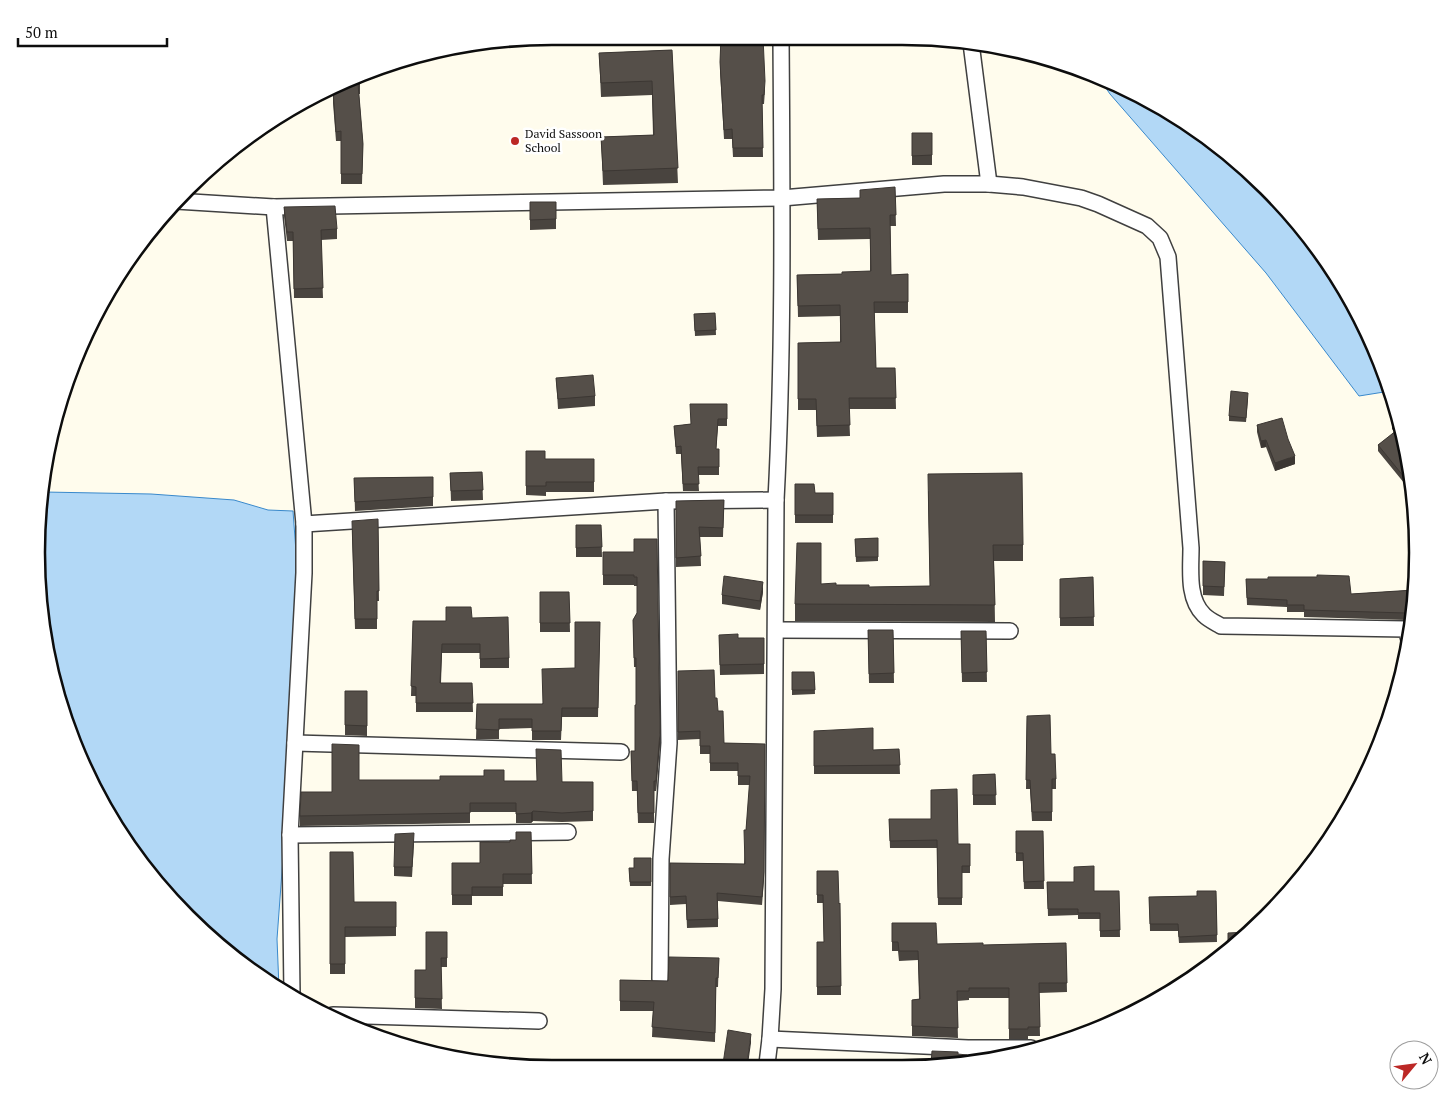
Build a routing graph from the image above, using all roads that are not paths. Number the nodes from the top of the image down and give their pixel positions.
1 (781, 45) edge
2 (972, 50) edge
3 (989, 184) junction
4 (782, 198) junction
5 (187, 202) edge
6 (274, 207) junction
7 (776, 500) junction
8 (666, 501) junction
9 (304, 524) junction
10 (776, 630) junction
11 (1010, 631) dead end
12 (1402, 633) edge
13 (295, 743) junction
14 (621, 752) dead end
15 (568, 832) dead end
16 (290, 836) junction
17 (660, 979) edge
18 (292, 987) edge
19 (345, 1015) edge
20 (539, 1021) dead end
21 (770, 1039) junction
22 (1010, 1048) edge
23 (767, 1060) edge

1 - 4 street
2 - 3 street
3 - 4 street
3 - 12 street
4 - 6 street
4 - 7 street
5 - 6 street
6 - 9 street
7 - 8 street
7 - 10 street
8 - 9 street
8 - 17 street
9 - 13 street
10 - 11 street
10 - 21 street
13 - 14 street
13 - 16 street
15 - 16 street
16 - 18 street
19 - 20 street
21 - 22 street
21 - 23 street

